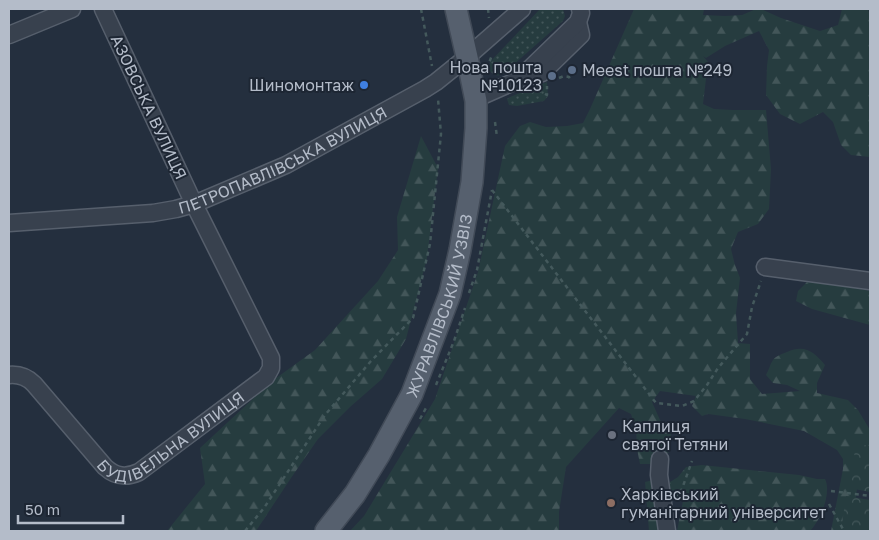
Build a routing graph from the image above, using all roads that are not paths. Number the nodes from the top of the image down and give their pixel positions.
1 (72, 9) edge
2 (103, 9) edge
3 (456, 9) edge
4 (522, 9) edge
5 (579, 15) edge
6 (9, 35) edge
7 (467, 57) junction
8 (475, 99) junction
9 (194, 204) junction
10 (9, 223) edge
11 (765, 267) road end
12 (870, 281) edge
13 (271, 368) joint
14 (9, 374) edge
15 (660, 459) dead end
16 (326, 531) edge
17 (667, 531) edge

1 - 6 street
2 - 9 street, АЗОВСЬКА ВУЛИЦЯ
3 - 7 main road, ЖУРАВЛІВСЬКИЙ УЗВІЗ
4 - 7 street, ПЕТРОПАВЛІВСЬКА ВУЛИЦЯ
5 - 8 street
7 - 8 main road, ЖУРАВЛІВСЬКИЙ УЗВІЗ
7 - 9 street, ПЕТРОПАВЛІВСЬКА ВУЛИЦЯ
8 - 16 main road, ЖУРАВЛІВСЬКИЙ УЗВІЗ
9 - 10 street, ПЕТРОПАВЛІВСЬКА ВУЛИЦЯ
9 - 13 street, АЗОВСЬКА ВУЛИЦЯ
11 - 12 street
13 - 14 street, БУДІВЕЛЬНА ВУЛИЦЯ
15 - 17 street

